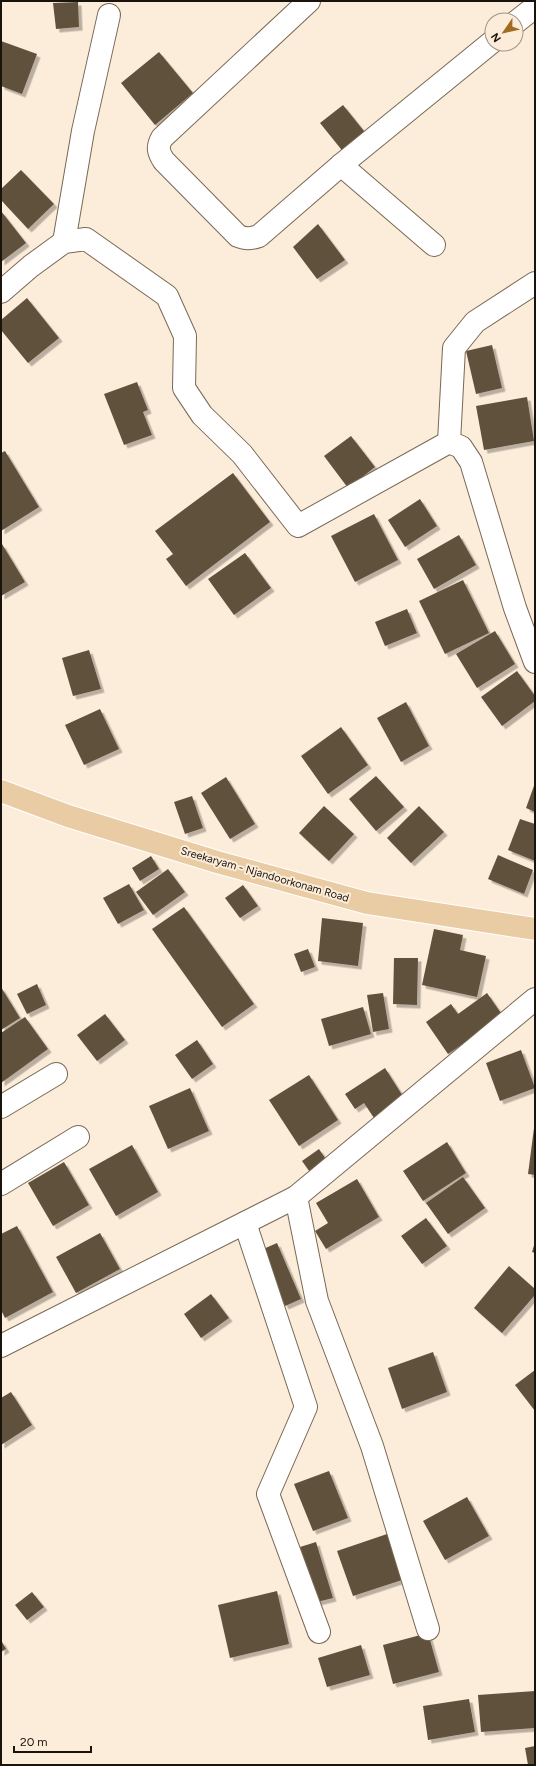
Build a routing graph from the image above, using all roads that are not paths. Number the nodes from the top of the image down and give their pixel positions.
1 (309, 1) edge
2 (535, 7) edge
3 (109, 15) dead end
4 (524, 16) edge
5 (484, 49) edge
6 (341, 165) junction
7 (64, 242) junction
8 (434, 245) dead end
9 (535, 283) edge
10 (1, 292) edge
11 (449, 442) junction
12 (527, 615) edge
13 (535, 662) edge
14 (1, 791) edge
15 (534, 924) edge
16 (535, 999) edge
17 (56, 1074) dead end
18 (1, 1107) edge
19 (78, 1137) dead end
20 (1, 1184) edge
21 (296, 1197) junction
22 (245, 1223) junction
23 (1, 1346) edge
24 (428, 1629) dead end
25 (318, 1632) dead end

1 - 6 street
2 - 4 street
3 - 7 street
5 - 6 street
6 - 8 street
7 - 10 street
7 - 11 street
9 - 11 street
11 - 12 street
12 - 13 street
14 - 15 main road, Sreekaryam - Njandoorkonam Road
16 - 21 street
17 - 18 street
19 - 20 street
21 - 22 street
21 - 24 street
22 - 23 street
22 - 25 street

